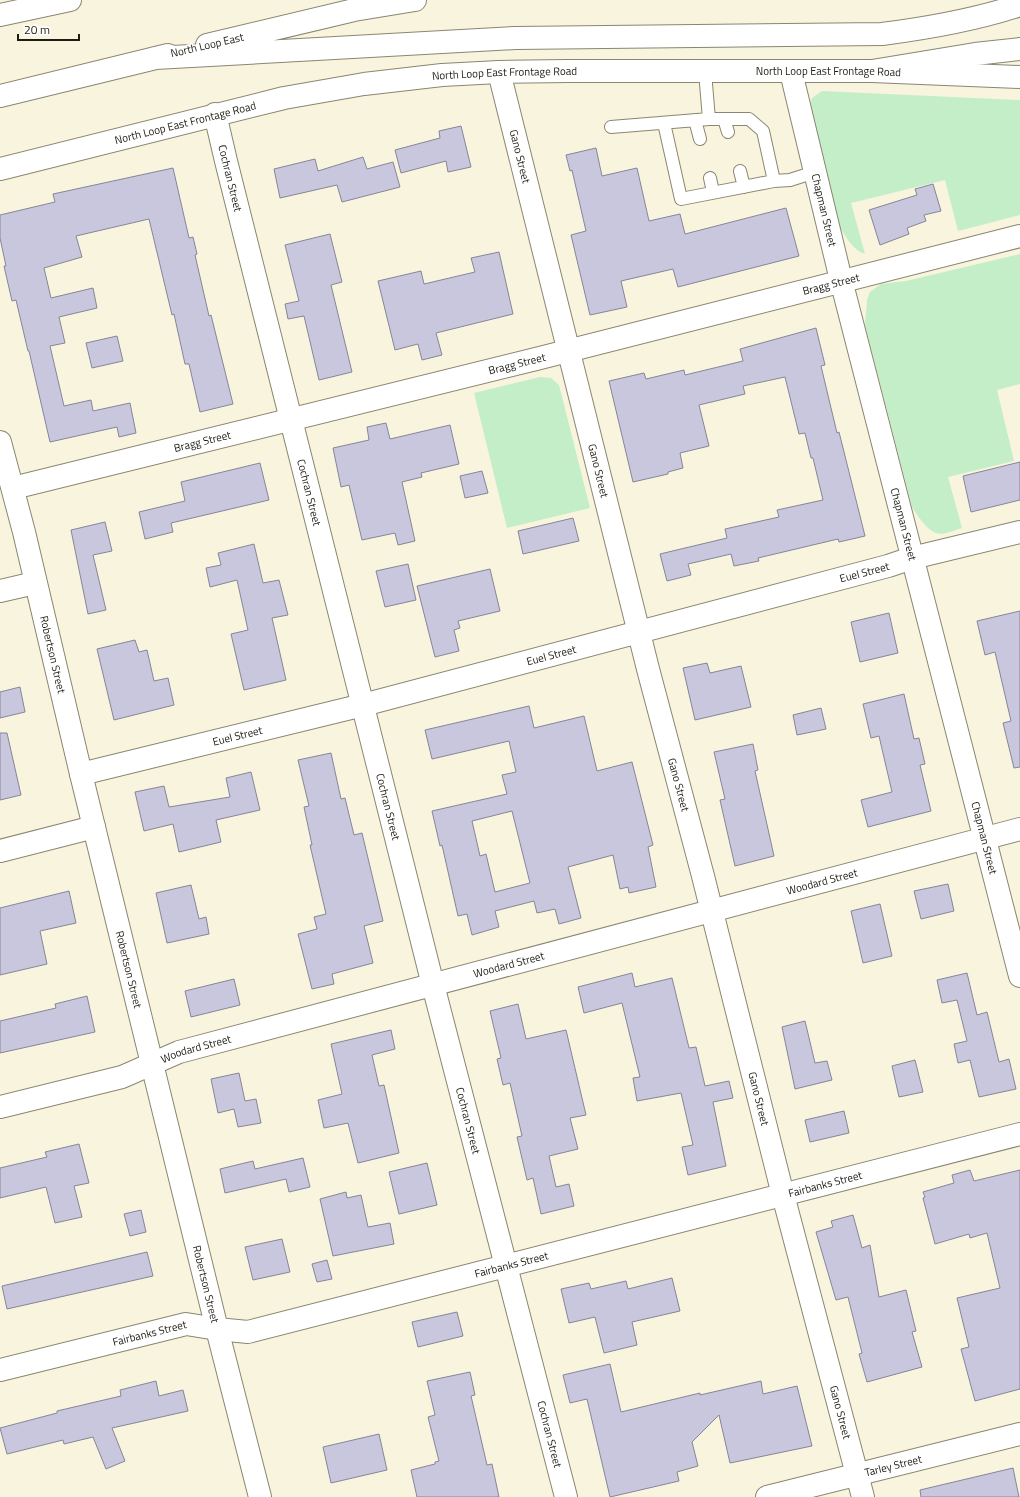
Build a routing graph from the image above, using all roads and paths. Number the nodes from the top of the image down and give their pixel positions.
1 (19, 0) edge
2 (70, 0) edge
3 (415, 0) edge
4 (1020, 5) edge
5 (0, 7) edge
6 (0, 15) edge
7 (1020, 49) edge
8 (155, 58) junction
9 (872, 71) junction
10 (499, 72) junction
11 (705, 72) junction
12 (791, 72) junction
13 (1020, 77) edge
14 (0, 96) edge
15 (216, 114) junction
16 (709, 119) junction
17 (724, 119) junction
18 (695, 120) junction
19 (664, 123) junction
20 (611, 127) dead end
21 (728, 132) dead end
22 (700, 139) dead end
23 (0, 169) edge
24 (740, 171) dead end
25 (815, 172) junction
26 (710, 178) dead end
27 (774, 181) junction
28 (744, 187) junction
29 (714, 192) junction
30 (1020, 236) edge
31 (841, 280) junction
32 (568, 350) junction
33 (291, 419) junction
34 (0, 442) edge
35 (13, 488) junction
36 (1020, 532) edge
37 (912, 558) junction
38 (35, 583) junction
39 (0, 591) edge
40 (639, 632) junction
41 (364, 705) junction
42 (81, 774) junction
43 (94, 828) junction
44 (1020, 829) edge
45 (986, 838) junction
46 (0, 851) edge
47 (712, 912) junction
48 (1020, 976) edge
49 (433, 985) junction
50 (152, 1064) junction
51 (0, 1108) edge
52 (1020, 1134) edge
53 (783, 1195) junction
54 (505, 1267) junction
55 (217, 1329) junction
56 (0, 1370) edge
57 (1020, 1434) edge
58 (857, 1476) junction
59 (260, 1497) edge
60 (566, 1497) edge
61 (767, 1497) edge
62 (862, 1497) edge

1 - 5 main road
2 - 6 main road
3 - 8 main road, North Loop East
4 - 8 main road
7 - 9 main road
8 - 14 main road, North Loop East
9 - 12 main road, North Loop East Frontage Road
9 - 13 main road, North Loop East Frontage Road
10 - 11 main road, North Loop East Frontage Road
10 - 15 main road, North Loop East Frontage Road
10 - 32 main road, Gano Street
11 - 12 main road, North Loop East Frontage Road
11 - 16 lane
12 - 25 main road, Chapman Street
15 - 23 main road, North Loop East Frontage Road
15 - 33 main road, Cochran Street
16 - 17 lane
16 - 18 lane
17 - 21 lane
17 - 27 lane
18 - 19 lane
18 - 22 lane
19 - 20 lane
19 - 29 lane
24 - 28 lane
25 - 27 lane
25 - 31 main road, Chapman Street
26 - 29 lane
27 - 28 lane
28 - 29 lane
30 - 31 main road, Bragg Street
31 - 32 main road, Bragg Street
31 - 37 main road, Chapman Street
32 - 33 main road, Bragg Street
32 - 40 main road, Gano Street
33 - 35 main road, Bragg Street
33 - 41 main road, Cochran Street
34 - 35 main road, Robertson Street
35 - 38 main road, Robertson Street
36 - 37 main road, Euel Street
37 - 40 main road, Euel Street
37 - 45 main road, Chapman Street
38 - 39 main road
38 - 42 main road, Robertson Street
40 - 41 main road, Euel Street
40 - 47 main road, Gano Street
41 - 42 main road, Euel Street
41 - 49 main road, Cochran Street
42 - 43 main road, Robertson Street
43 - 46 main road
43 - 50 main road, Robertson Street
44 - 45 main road, Woodard Street
45 - 47 main road, Woodard Street
45 - 48 main road, Chapman Street
47 - 49 main road, Woodard Street
47 - 53 main road, Gano Street
49 - 50 main road, Woodard Street
49 - 54 main road, Cochran Street
50 - 51 main road, Woodard Street
50 - 55 main road, Robertson Street
52 - 53 main road, Fairbanks Street
53 - 54 main road, Fairbanks Street
53 - 58 main road, Gano Street
54 - 55 main road, Fairbanks Street
54 - 60 main road, Cochran Street
55 - 56 main road, Fairbanks Street
55 - 59 main road, Robertson Street
57 - 58 main road, Tarley Street
58 - 61 main road, Tarley Street
58 - 62 main road, Gano Street

